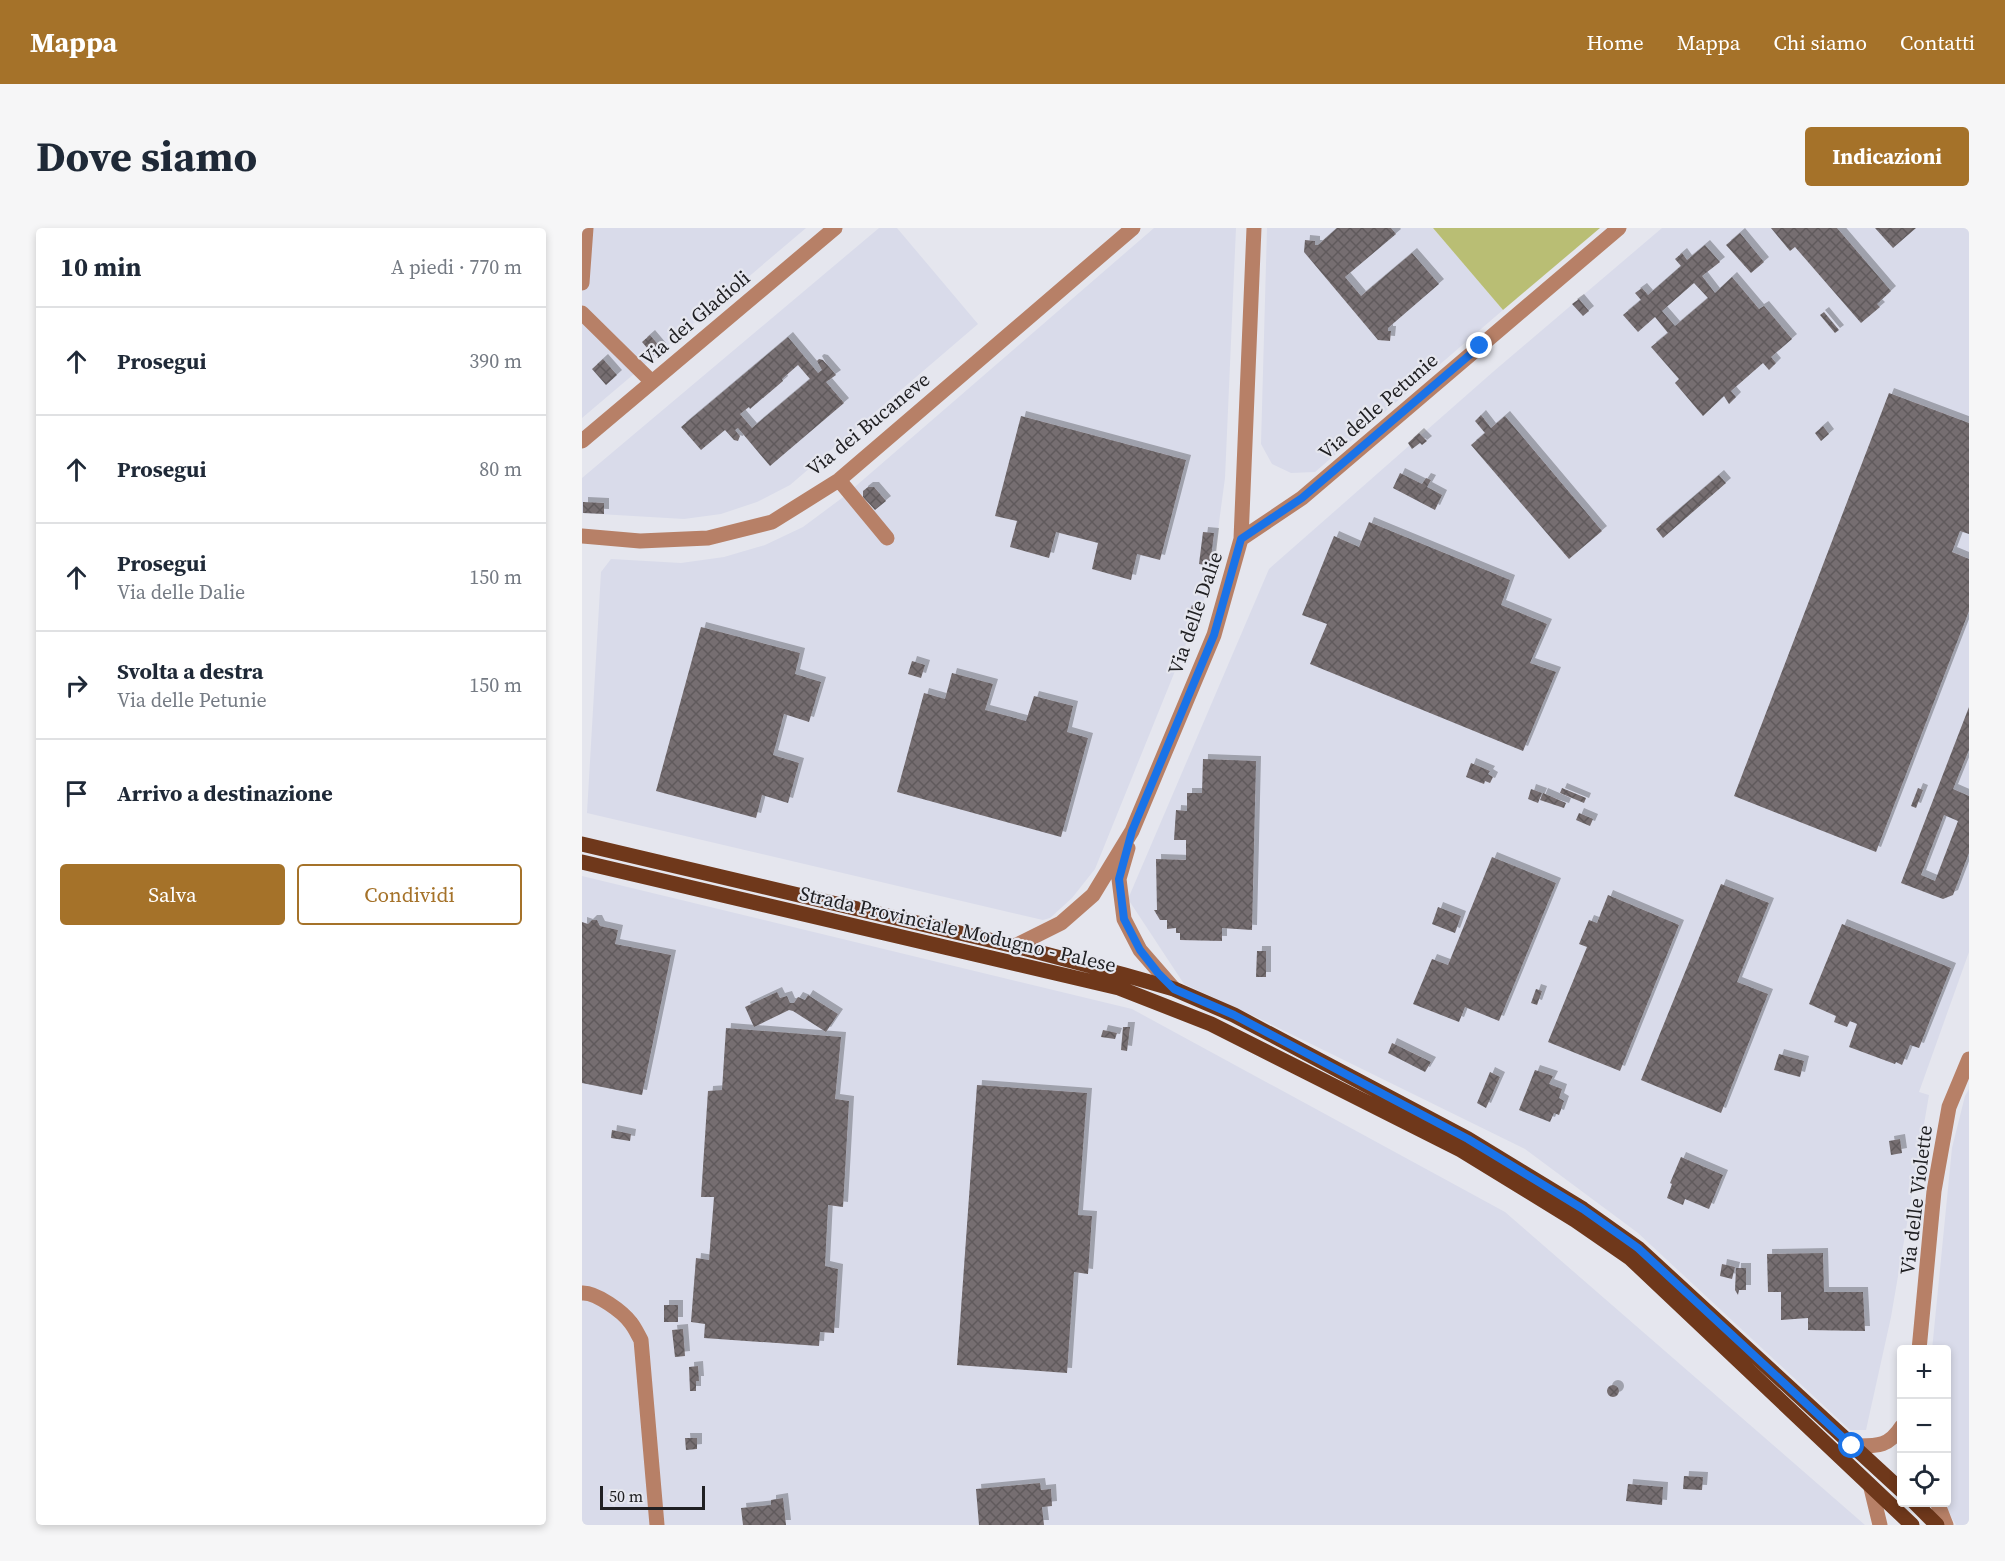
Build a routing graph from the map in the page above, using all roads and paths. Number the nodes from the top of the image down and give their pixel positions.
1 (586, 228) edge
2 (836, 228) edge
3 (1133, 228) edge
4 (1254, 228) edge
5 (1619, 228) edge
6 (582, 283) edge
7 (582, 313) edge
8 (652, 382) junction
9 (582, 441) edge
10 (839, 480) junction
11 (582, 536) edge
12 (887, 538) dead end
13 (1241, 539) junction
14 (1132, 831) junction
15 (582, 844) edge
16 (582, 862) edge
17 (1015, 946) junction
18 (1174, 989) junction
19 (1969, 1059) edge
20 (582, 1293) edge
21 (1919, 1345) edge
22 (1897, 1434) edge
23 (1852, 1446) junction
24 (1897, 1486) edge
25 (1871, 1488) junction
26 (1918, 1507) edge
27 (1939, 1507) edge
28 (657, 1525) edge
29 (1880, 1525) edge
30 (1911, 1525) edge
31 (1937, 1525) edge
32 (1946, 1525) edge

1 - 6 street
2 - 8 street, Via dei Gladioli
3 - 10 street, Via dei Bucaneve
4 - 13 street, Via delle Dalie
5 - 13 street, Via delle Petunie
7 - 8 street
8 - 9 street, Via dei Gladioli
10 - 11 street, Via dei Bucaneve
10 - 12 street
13 - 14 street, Via delle Dalie
14 - 17 street, Via delle Dalie
14 - 18 street
15 - 17 main road, Strada Provinciale Modugno - Palese
16 - 25 main road, Strada Provinciale Modugno - Palese
17 - 18 main road, Strada Provinciale Modugno - Palese
18 - 23 main road, Strada Provinciale Modugno - Palese
19 - 21 street, Via delle Violette
20 - 28 street
22 - 23 street
23 - 24 main road, Strada Provinciale Modugno - Palese
25 - 29 street
25 - 30 main road, Strada Provinciale Modugno - Palese
26 - 31 main road
27 - 32 street

